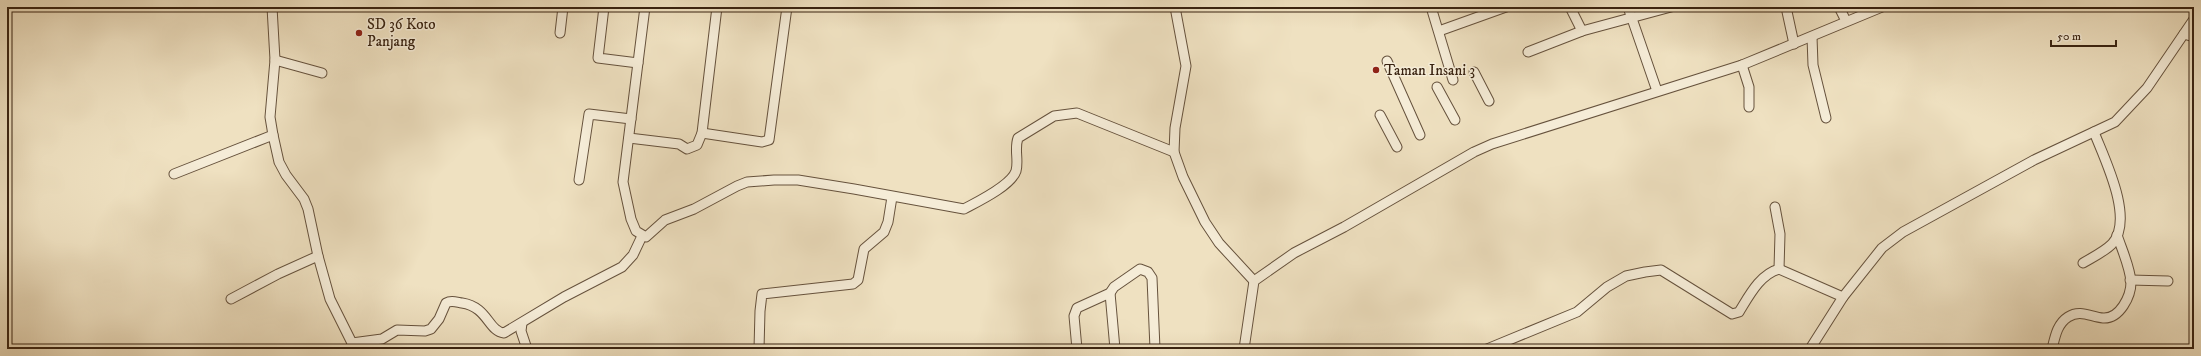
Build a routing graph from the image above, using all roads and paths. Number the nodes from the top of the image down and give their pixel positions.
1 (272, 7) edge
2 (563, 7) edge
3 (604, 7) edge
4 (645, 7) edge
5 (717, 7) edge
6 (787, 7) edge
7 (1176, 7) edge
8 (1431, 7) edge
9 (1506, 7) edge
10 (1570, 7) edge
11 (1628, 7) edge
12 (1671, 7) edge
13 (1786, 7) edge
14 (1839, 7) edge
15 (1882, 7) edge
16 (1631, 18) junction
17 (2194, 20) edge
18 (1846, 21) junction
19 (1582, 31) junction
20 (1439, 32) junction
21 (560, 33) dead end
22 (2184, 34) junction
23 (1812, 37) junction
24 (2194, 37) edge
25 (1794, 44) junction
26 (1528, 52) dead end
27 (275, 60) junction
28 (1387, 61) dead end
29 (638, 63) junction
30 (1742, 65) junction
31 (1474, 72) dead end
32 (322, 74) dead end
33 (1453, 80) dead end
34 (1437, 87) dead end
35 (1657, 91) junction
36 (1489, 101) dead end
37 (1749, 107) dead end
38 (1380, 115) dead end
39 (1826, 118) dead end
40 (631, 119) junction
41 (1455, 120) dead end
42 (2094, 132) junction
43 (702, 133) junction
44 (273, 135) junction
45 (1420, 135) dead end
46 (629, 138) junction
47 (1397, 147) dead end
48 (1174, 152) junction
49 (174, 174) dead end
50 (579, 180) dead end
51 (892, 197) junction
52 (1775, 207) dead end
53 (2117, 235) junction
54 (642, 236) junction
55 (318, 256) junction
56 (2083, 263) dead end
57 (1779, 269) junction
58 (2130, 280) junction
59 (1254, 281) junction
60 (2168, 281) dead end
61 (1110, 293) junction
62 (1843, 297) junction
63 (231, 299) dead end
64 (522, 322) junction
65 (353, 346) edge
66 (528, 349) edge
67 (759, 349) edge
68 (1077, 349) edge
69 (1115, 349) edge
70 (1155, 349) edge
71 (1244, 349) edge
72 (1487, 349) edge
73 (1810, 349) edge
74 (2052, 349) edge

1 - 27 street
2 - 21 street
3 - 29 street
4 - 29 street
5 - 43 street
6 - 43 street
7 - 48 street
8 - 20 street
9 - 20 street
10 - 19 street
11 - 16 street
12 - 16 street
13 - 25 street
14 - 18 street
15 - 18 street
16 - 19 street
16 - 35 street
17 - 22 street
18 - 23 street
19 - 26 street
20 - 33 street
22 - 24 street
22 - 42 street
23 - 25 street
23 - 39 street
25 - 30 street
27 - 32 street
27 - 44 street
28 - 45 street
29 - 40 street
30 - 35 street
30 - 37 street
31 - 36 street
34 - 41 street
35 - 59 street
38 - 47 street
40 - 46 street
40 - 50 street
42 - 53 street
42 - 62 street
43 - 46 street
44 - 49 street
44 - 55 street
46 - 54 street
48 - 51 street
48 - 59 street
51 - 54 street
51 - 67 street
52 - 57 street
53 - 56 street
53 - 58 street
54 - 64 street
55 - 63 street
55 - 65 street
57 - 62 street
57 - 72 street
58 - 60 street
58 - 74 street
59 - 71 street
61 - 68 street
61 - 69 street
61 - 70 street
62 - 73 street
64 - 65 street
64 - 66 street

